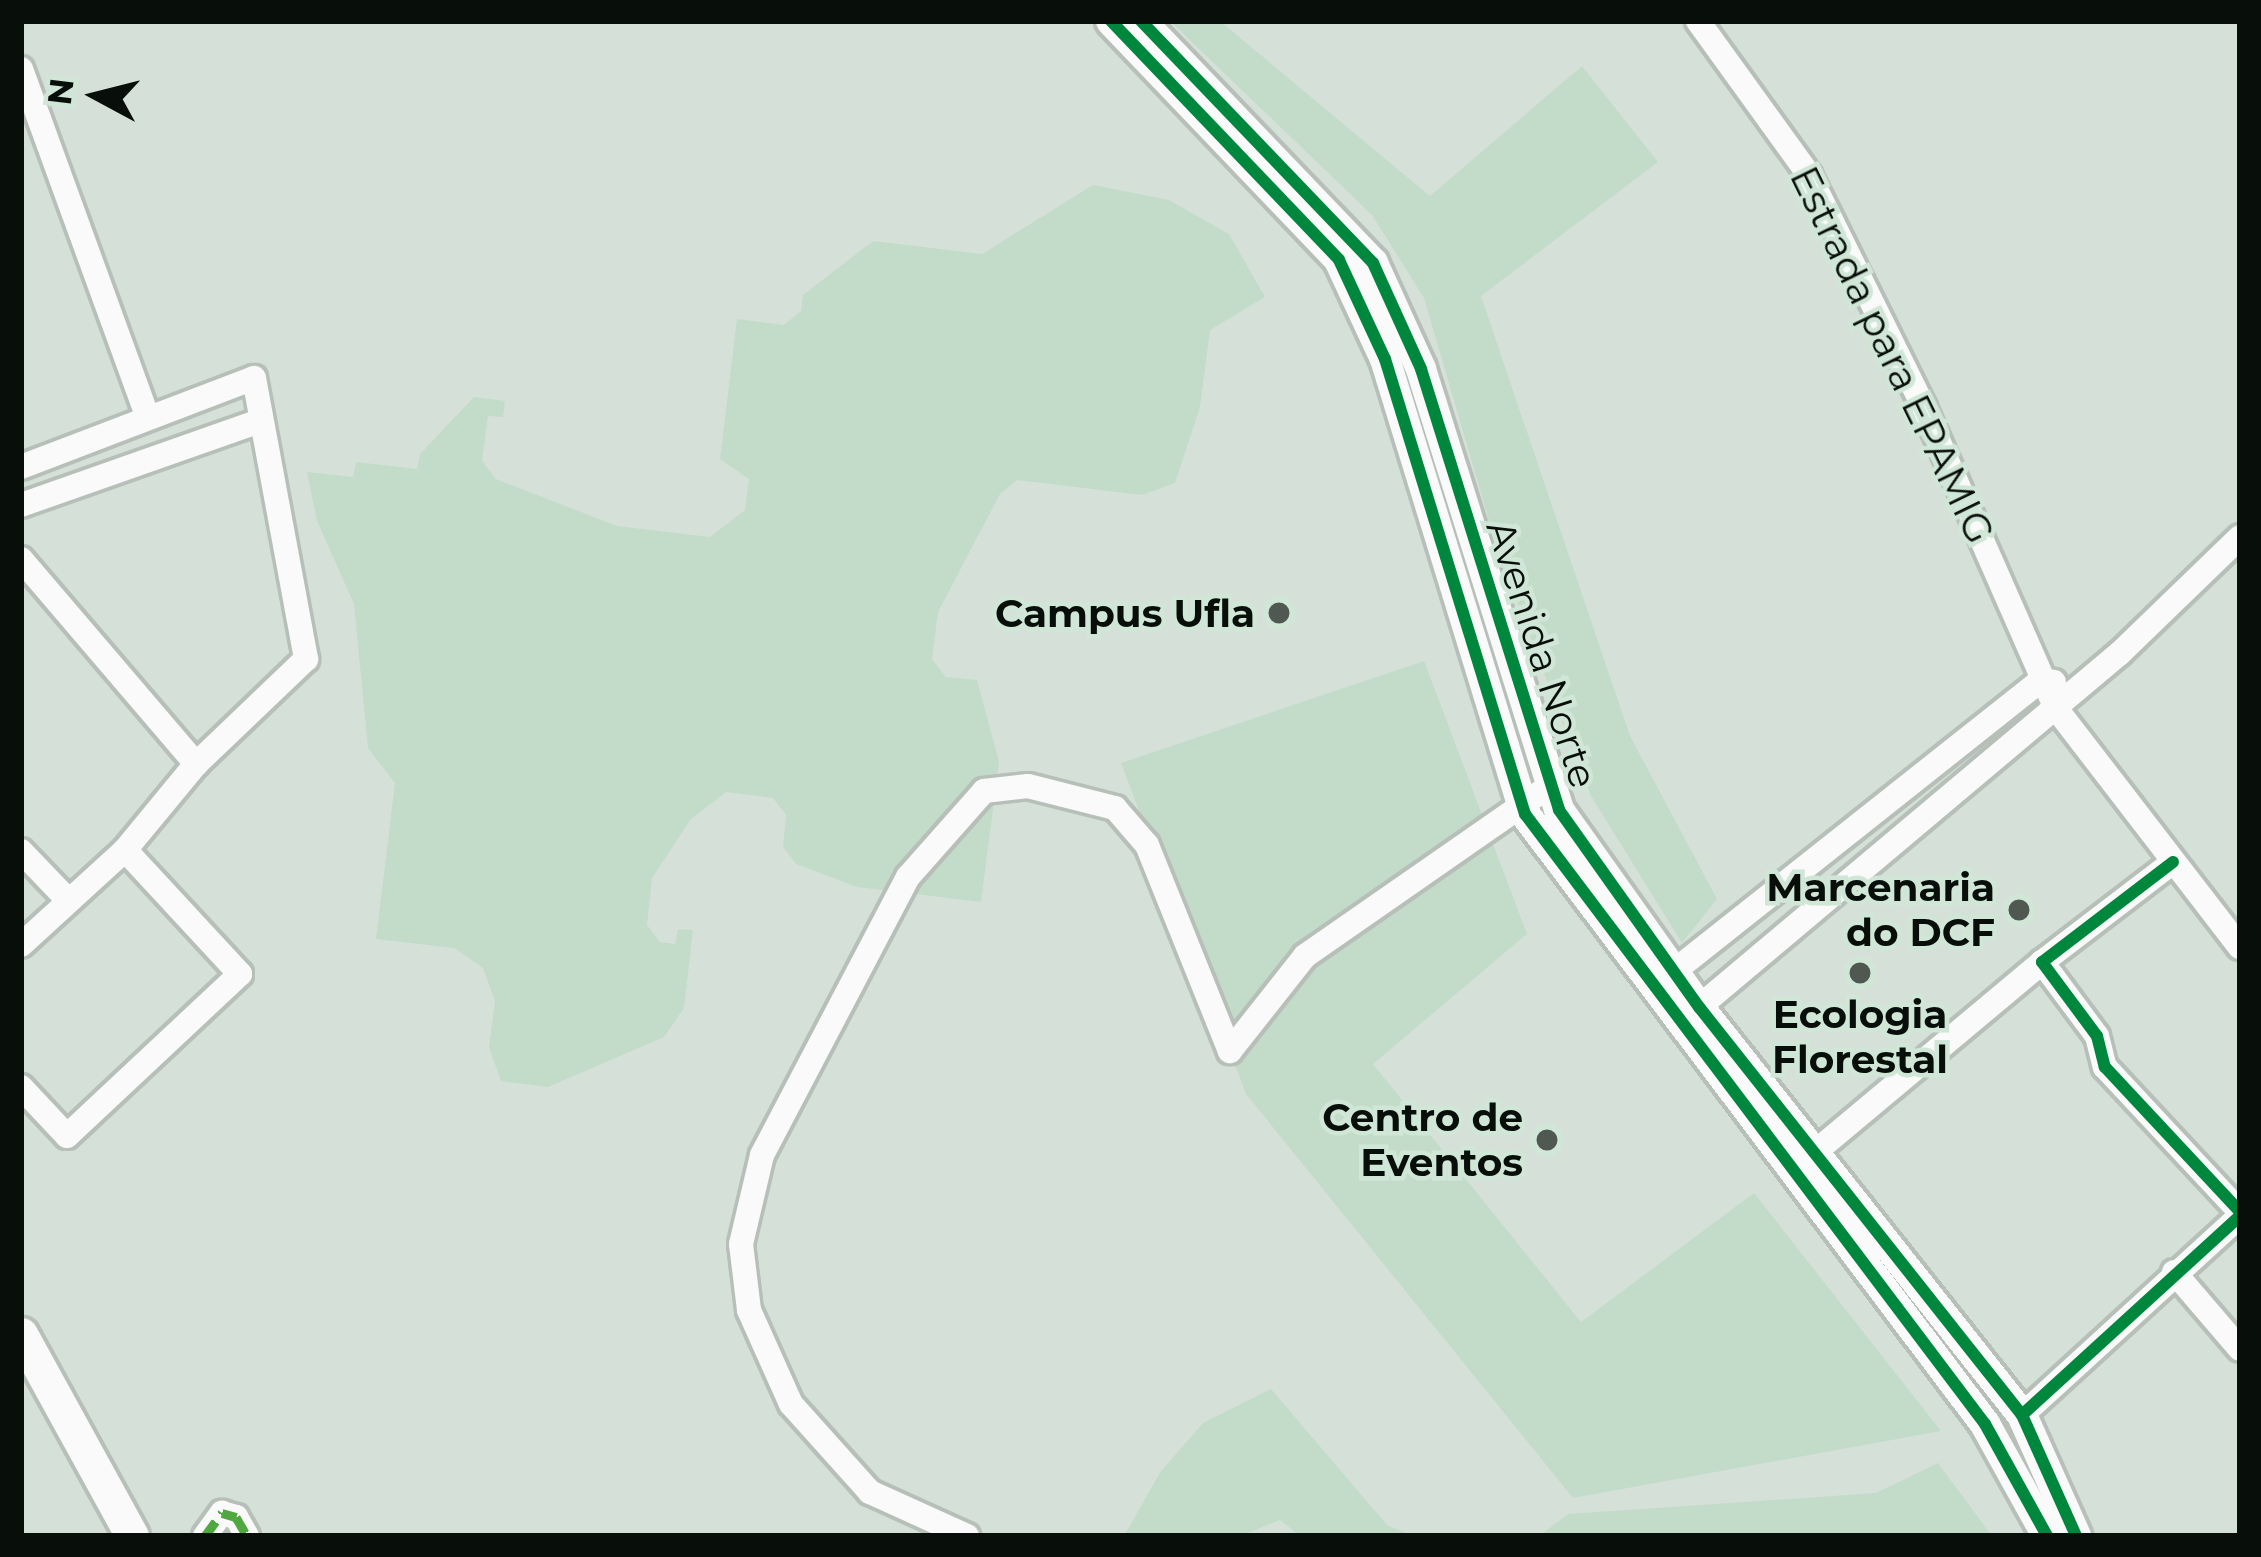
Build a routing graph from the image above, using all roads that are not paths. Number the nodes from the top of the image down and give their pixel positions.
1 (1111, 21) edge
2 (1141, 21) edge
3 (1698, 21) edge
4 (21, 69) edge
5 (147, 416) junction
6 (259, 421) junction
7 (21, 467) edge
8 (21, 505) edge
9 (2240, 537) edge
10 (21, 559) edge
11 (2042, 680) junction
12 (2075, 684) junction
13 (2055, 707) junction
14 (196, 764) junction
15 (1551, 784) junction
16 (1522, 804) junction
17 (1844, 839) junction
18 (125, 850) junction
19 (21, 851) edge
20 (2173, 862) junction
21 (1867, 864) junction
22 (68, 900) junction
23 (21, 945) edge
24 (2240, 946) edge
25 (2042, 962) junction
26 (1673, 972) junction
27 (1699, 1007) junction
28 (21, 1087) edge
29 (1815, 1152) junction
30 (2240, 1214) edge
31 (2174, 1272) junction
32 (21, 1334) edge
33 (2240, 1349) edge
34 (2018, 1415) junction
35 (1985, 1424) junction
36 (2004, 1451) junction
37 (133, 1536) edge
38 (205, 1536) edge
39 (247, 1536) edge
40 (967, 1536) edge
41 (2047, 1536) edge
42 (2076, 1536) edge

1 - 16 street, Avenida Norte
2 - 15 street, Avenida Norte
3 - 11 street, Estrada para EPAMIG
4 - 5 street
5 - 6 street
5 - 7 street
6 - 8 street
6 - 14 street
9 - 12 street
10 - 14 street
11 - 12 street
11 - 13 street, Estrada para EPAMIG
11 - 17 street
12 - 13 street
13 - 20 street, Estrada para EPAMIG
13 - 21 street
14 - 18 street
15 - 16 street
15 - 26 street, Avenida Norte
16 - 35 street, Avenida Norte
16 - 40 street
17 - 21 street
17 - 26 street
18 - 22 street
18 - 28 street
19 - 22 street
20 - 24 street, Estrada para EPAMIG
20 - 25 street
21 - 27 street
22 - 23 street
25 - 29 street
25 - 30 street
26 - 27 street, Avenida Norte
27 - 29 street, Avenida Norte
29 - 34 street, Avenida Norte
30 - 31 street
31 - 33 street
31 - 34 street
32 - 37 main road
34 - 35 street
34 - 36 street
34 - 42 street, Avenida Norte
35 - 36 street, Avenida Norte
36 - 41 street, Avenida Norte
38 - 39 street

